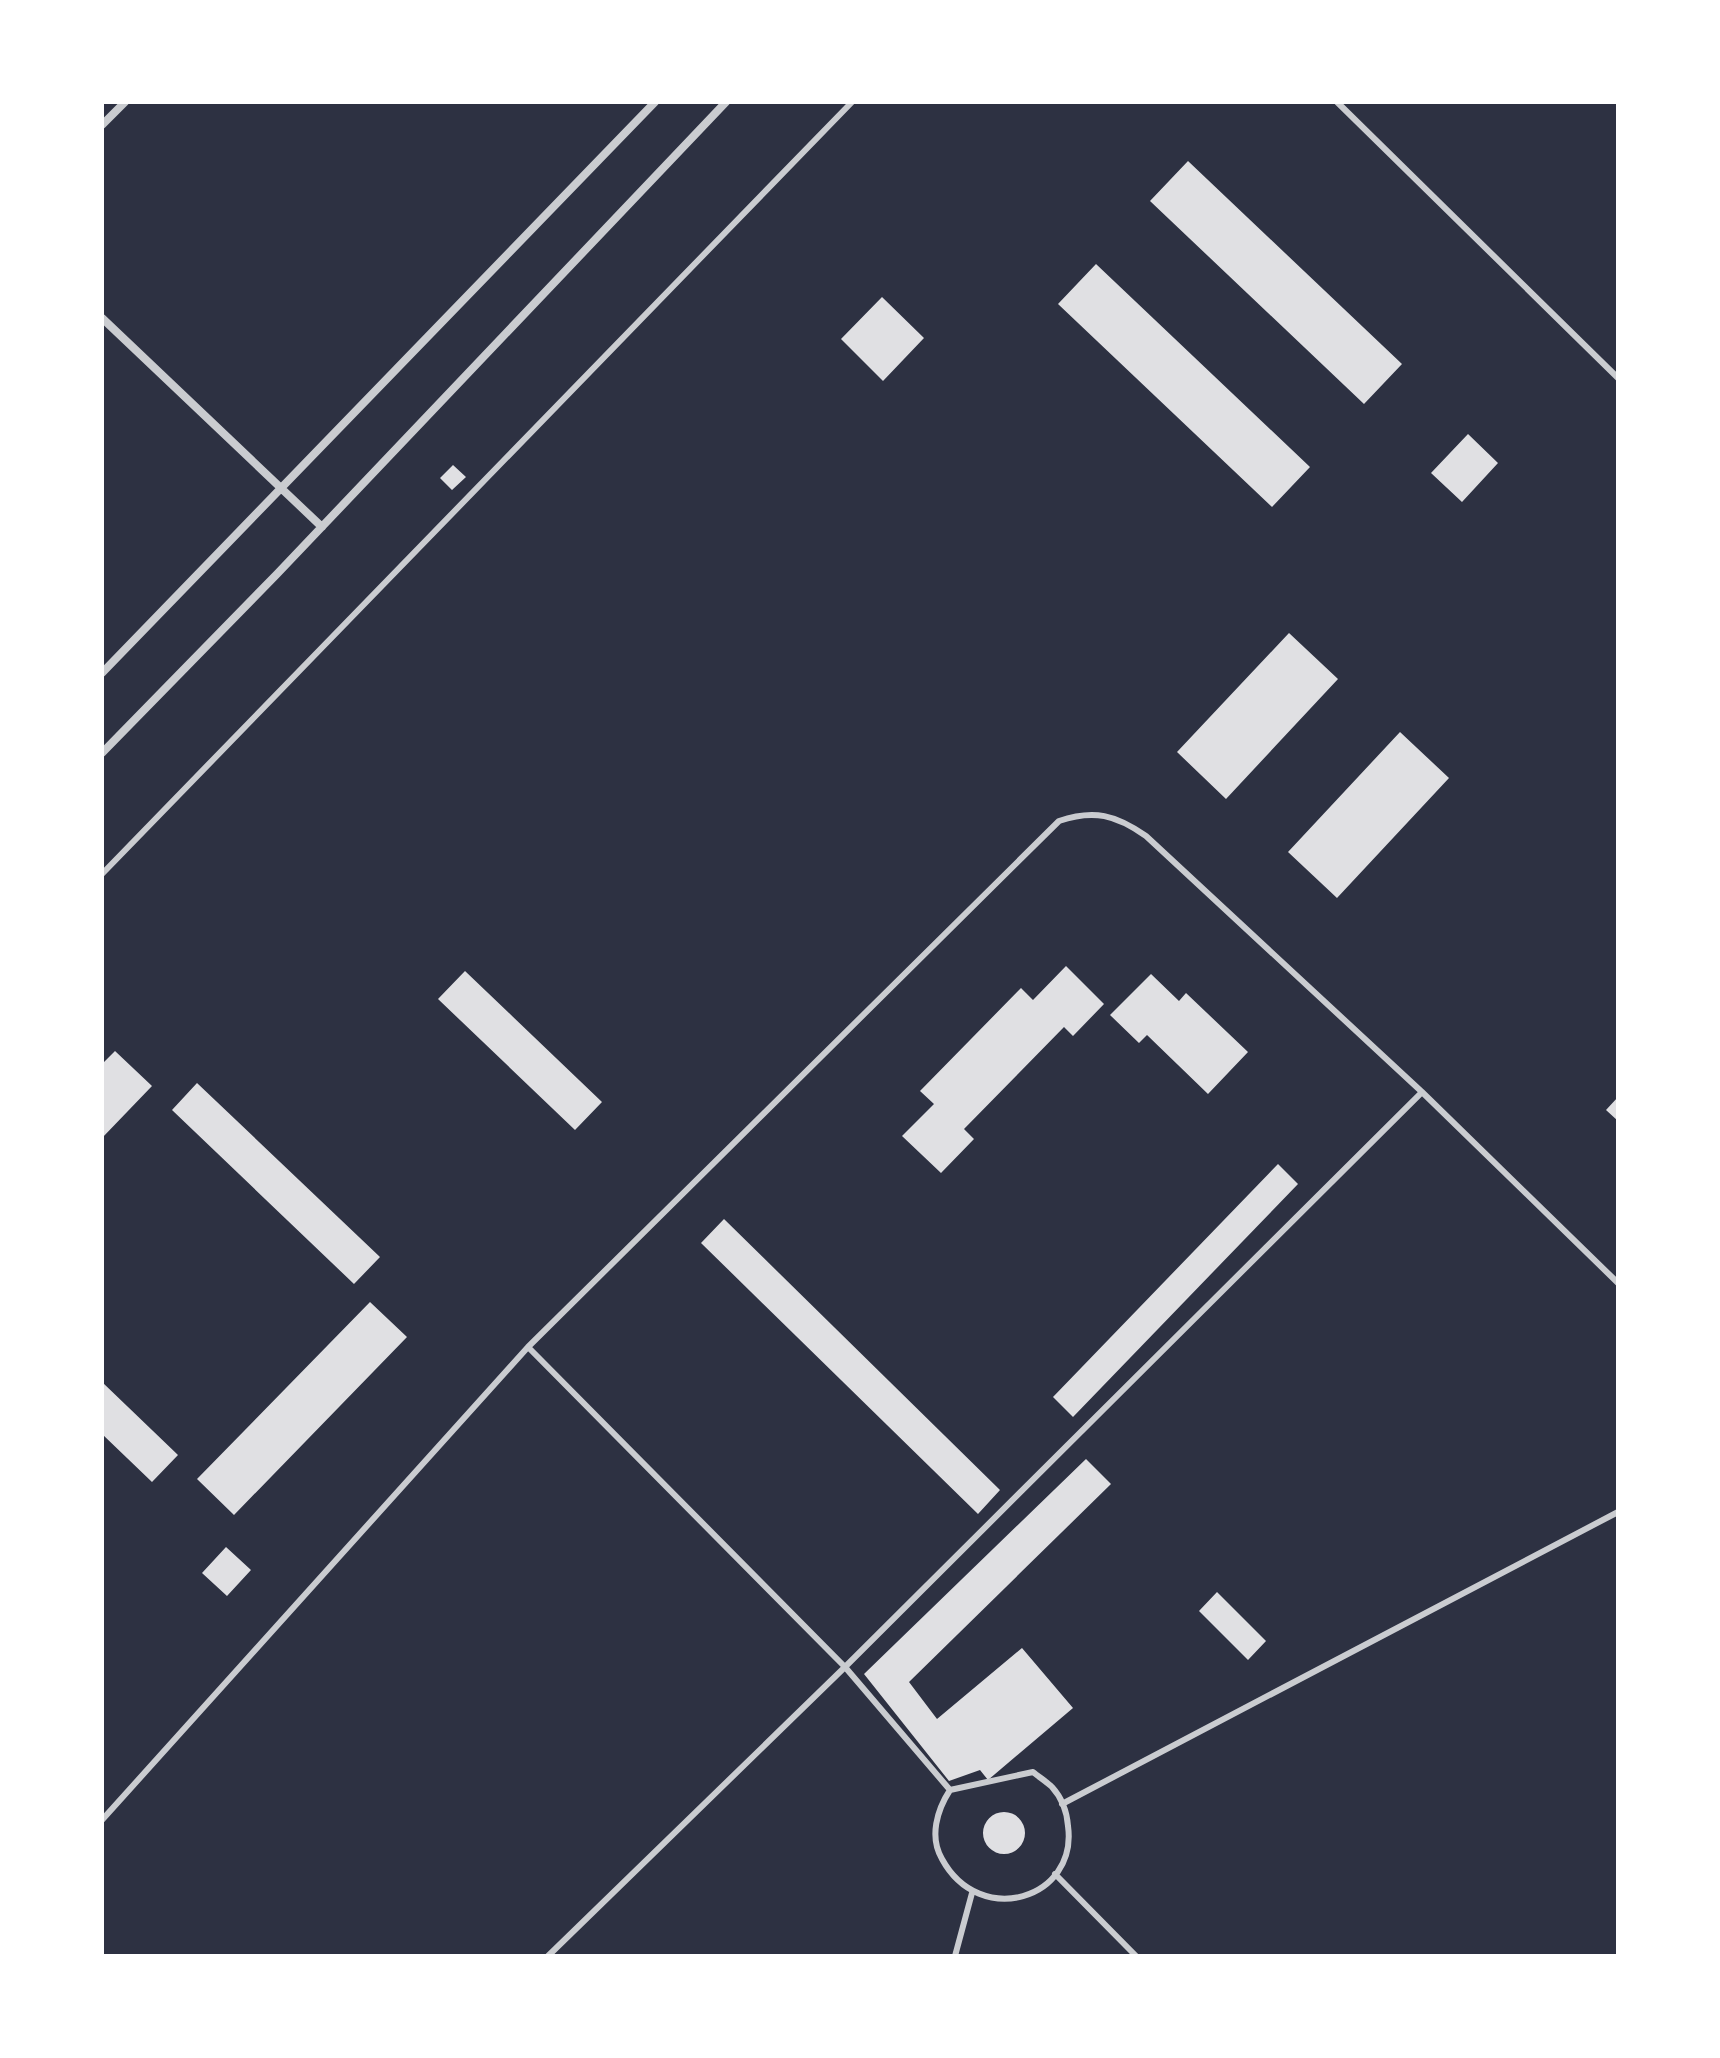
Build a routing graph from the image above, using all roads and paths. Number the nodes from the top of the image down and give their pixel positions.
1 (125, 102) edge
2 (655, 102) edge
3 (726, 102) edge
4 (852, 102) edge
5 (1337, 102) edge
6 (102, 125) edge
7 (102, 318) edge
8 (1618, 378) edge
9 (281, 488) junction
10 (322, 527) junction
11 (102, 673) edge
12 (102, 753) edge
13 (102, 874) edge
14 (1422, 1092) junction
15 (1618, 1283) edge
16 (528, 1347) junction
17 (1618, 1512) edge
18 (845, 1667) junction
19 (950, 1790) junction
20 (1062, 1804) junction
21 (102, 1820) edge
22 (1055, 1874) junction
23 (972, 1893) junction
24 (548, 1956) edge
25 (955, 1956) edge
26 (1136, 1956) edge

1 - 6 street
2 - 9 street
3 - 10 street
4 - 13 lane
5 - 8 lane
7 - 9 street
9 - 10 street
9 - 11 street
10 - 12 street
14 - 15 lane
14 - 16 lane
14 - 18 lane
16 - 18 lane
16 - 21 lane
17 - 20 lane
18 - 19 lane
18 - 24 lane
19 - 20 lane
19 - 23 lane
20 - 22 lane
22 - 23 lane
22 - 26 lane
23 - 25 lane

